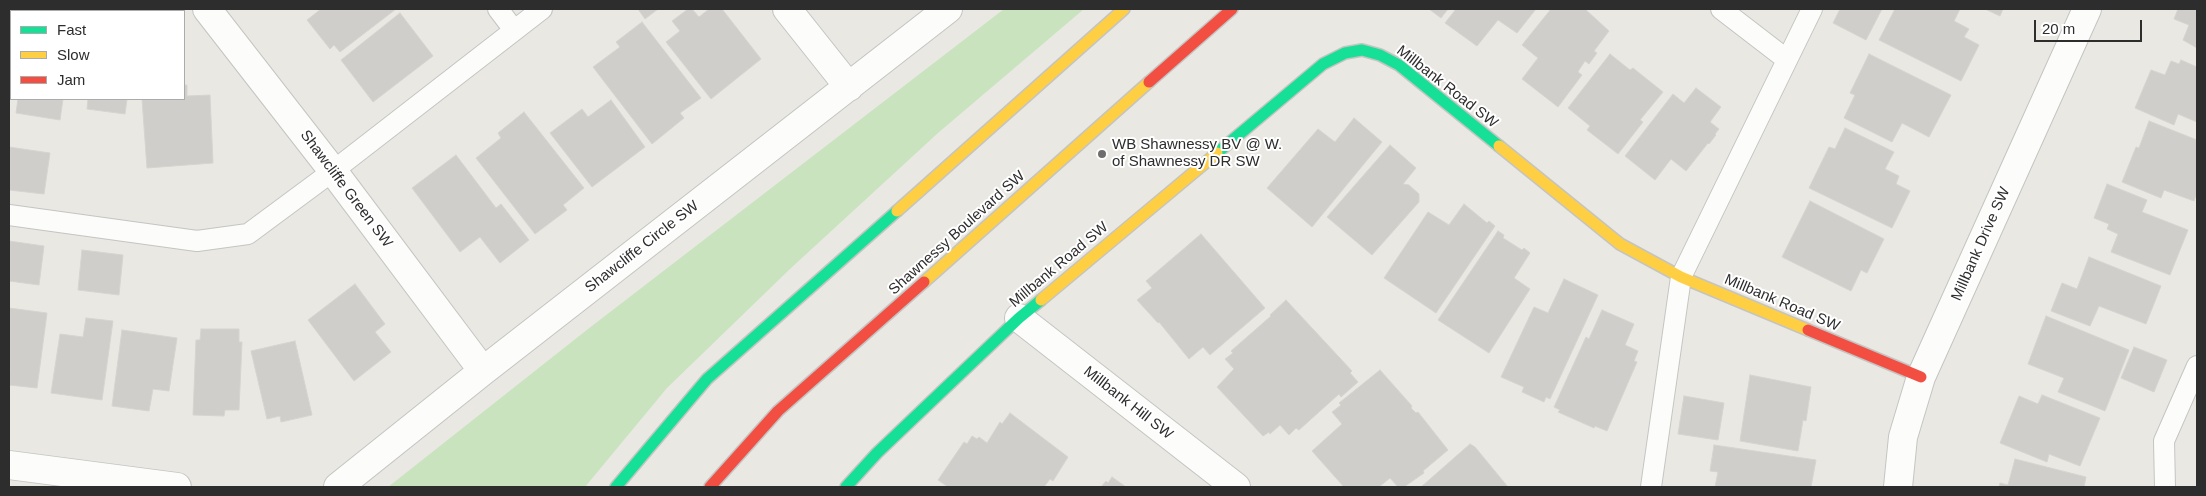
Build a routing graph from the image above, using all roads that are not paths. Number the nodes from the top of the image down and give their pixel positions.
1 (207, 9) edge
2 (498, 9) edge
3 (542, 9) edge
4 (787, 9) edge
5 (948, 9) edge
6 (1124, 9) edge
7 (1232, 9) edge
8 (1721, 9) edge
9 (1812, 9) edge
10 (2087, 9) edge
11 (514, 30) junction
12 (1786, 59) junction
13 (849, 87) junction
14 (333, 171) junction
15 (9, 215) edge
16 (1681, 277) junction
17 (1019, 318) junction
18 (2197, 366) edge
19 (483, 371) junction
20 (1921, 377) junction
21 (9, 465) edge
22 (177, 487) edge
23 (338, 487) edge
24 (616, 487) edge
25 (710, 487) edge
26 (846, 487) edge
27 (1236, 487) edge
28 (1651, 487) edge
29 (1898, 487) edge
30 (2165, 487) edge

1 - 14 street, Shawcliffe Green SW
2 - 11 lane
3 - 11 lane
4 - 13 street
5 - 13 street, Shawcliffe Circle SW
6 - 24 main road
7 - 25 main road, Shawnessy Boulevard SW
8 - 12 lane
9 - 12 lane
10 - 20 street, Millbank Drive SW
11 - 14 lane
12 - 16 lane
13 - 19 street, Shawcliffe Circle SW
14 - 15 lane
14 - 19 street, Shawcliffe Green SW
16 - 17 main road, Millbank Road SW
16 - 20 main road, Millbank Road SW
16 - 28 lane
17 - 26 main road, Millbank Road SW
17 - 27 street, Millbank Hill SW
18 - 30 lane
19 - 23 street, Shawcliffe Circle SW
20 - 29 street, Millbank Drive SW
21 - 22 street

